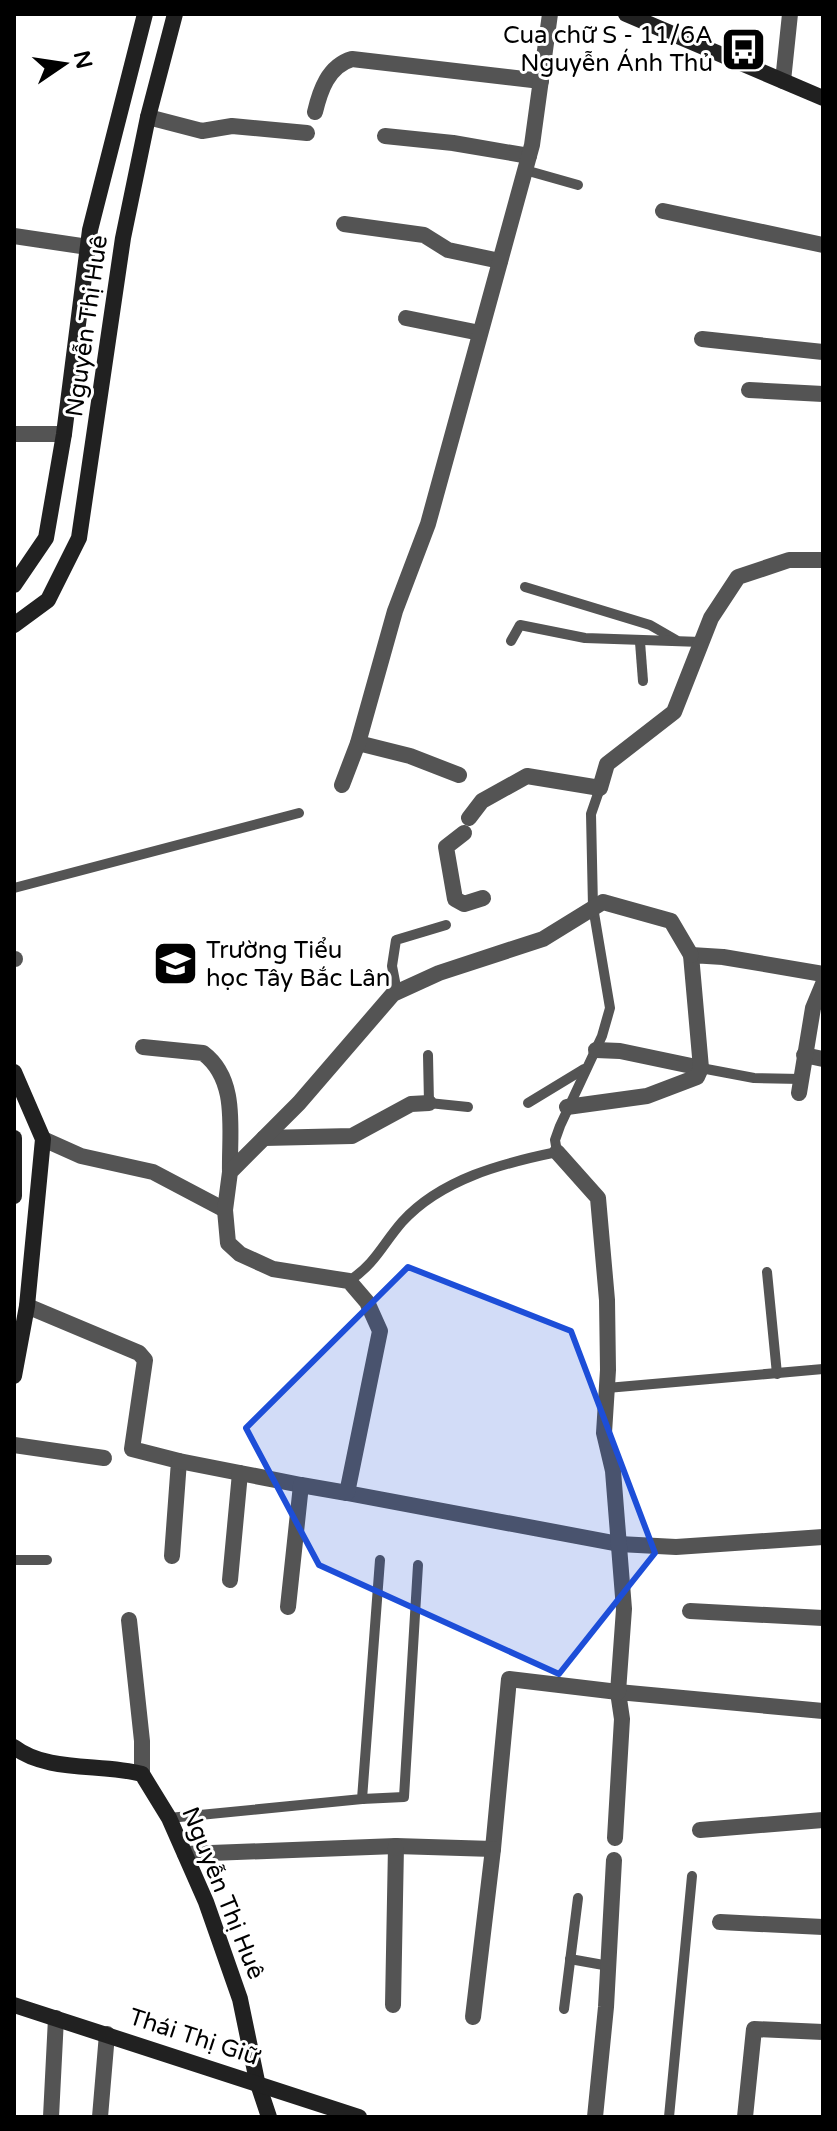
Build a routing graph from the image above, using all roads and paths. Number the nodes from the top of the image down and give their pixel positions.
1 (145, 14) edge
2 (175, 14) edge
3 (550, 14) edge
4 (626, 14) edge
5 (790, 14) edge
6 (541, 81) junction
7 (783, 81) junction
8 (823, 98) edge
9 (315, 112) dead end
10 (148, 117) junction
11 (307, 133) dead end
12 (385, 136) dead end
13 (527, 163) junction
14 (578, 185) dead end
15 (663, 211) dead end
16 (344, 224) dead end
17 (14, 236) edge
18 (823, 245) edge
19 (88, 247) junction
20 (500, 261) junction
21 (406, 318) dead end
22 (480, 333) junction
23 (702, 339) dead end
24 (823, 352) edge
25 (749, 390) dead end
26 (823, 394) edge
27 (14, 434) edge
28 (64, 434) junction
29 (823, 560) edge
30 (14, 585) edge
31 (525, 587) dead end
32 (14, 625) edge
33 (676, 640) junction
34 (511, 641) dead end
35 (640, 642) junction
36 (701, 642) junction
37 (643, 681) dead end
38 (358, 743) junction
39 (459, 775) dead end
40 (342, 785) dead end
41 (600, 788) junction
42 (299, 813) dead end
43 (14, 888) edge
44 (483, 898) dead end
45 (593, 907) junction
46 (446, 925) dead end
47 (691, 955) junction
48 (823, 974) edge
49 (823, 984) edge
50 (397, 992) junction
51 (143, 1047) dead end
52 (596, 1050) junction
53 (428, 1055) dead end
54 (804, 1055) junction
55 (823, 1059) edge
56 (586, 1068) junction
57 (701, 1068) junction
58 (14, 1072) edge
59 (800, 1086) joint
60 (429, 1103) junction
61 (528, 1103) dead end
62 (468, 1107) dead end
63 (567, 1107) junction
64 (14, 1138) edge
65 (264, 1138) junction
66 (43, 1139) junction
67 (557, 1152) junction
68 (230, 1172) junction
69 (14, 1196) edge
70 (225, 1210) junction
71 (767, 1272) dead end
72 (349, 1281) junction
73 (27, 1306) junction
74 (823, 1369) edge
75 (777, 1374) junction
76 (14, 1376) edge
77 (607, 1388) junction
78 (14, 1445) edge
79 (104, 1458) dead end
80 (179, 1461) junction
81 (240, 1473) junction
82 (301, 1485) junction
83 (347, 1493) junction
84 (823, 1537) edge
85 (619, 1544) junction
86 (172, 1556) dead end
87 (14, 1560) edge
88 (47, 1560) dead end
89 (380, 1560) dead end
90 (418, 1565) dead end
91 (230, 1580) dead end
92 (288, 1607) dead end
93 (690, 1611) dead end
94 (823, 1618) edge
95 (129, 1620) dead end
96 (618, 1692) junction
97 (823, 1711) edge
98 (14, 1747) edge
99 (142, 1774) junction
100 (362, 1799) junction
101 (169, 1818) junction
102 (823, 1820) edge
103 (700, 1830) dead end
104 (615, 1838) dead end
105 (396, 1846) junction
106 (493, 1849) junction
107 (185, 1854) junction
108 (614, 1860) dead end
109 (692, 1876) dead end
110 (578, 1898) dead end
111 (720, 1922) dead end
112 (823, 1927) edge
113 (570, 1959) junction
114 (609, 1966) junction
115 (14, 2005) edge
116 (393, 2005) dead end
117 (564, 2009) dead end
118 (473, 2017) dead end
119 (56, 2018) junction
120 (823, 2032) edge
121 (107, 2034) junction
122 (257, 2081) junction
123 (51, 2117) edge
124 (100, 2117) edge
125 (269, 2117) edge
126 (359, 2117) edge
127 (595, 2117) edge
128 (669, 2117) edge
129 (745, 2117) edge

1 - 19 street, Nguyễn Thị Huê
2 - 10 street, Nguyễn Thị Huê
3 - 6 street
4 - 7 street
5 - 7 street
6 - 9 street
6 - 13 street
7 - 8 street
10 - 11 street
10 - 32 street, Nguyễn Thị Huê
12 - 13 street
13 - 14 lane
13 - 20 street
15 - 18 street
16 - 20 street
17 - 19 street
19 - 28 street, Nguyễn Thị Huê
20 - 22 street
21 - 22 street
22 - 38 street
23 - 24 street
25 - 26 street
27 - 28 street
28 - 30 street, Nguyễn Thị Huê
29 - 36 street
31 - 33 lane
33 - 35 lane
33 - 36 lane
34 - 35 lane
35 - 37 lane
36 - 41 street
38 - 39 street
38 - 40 street
41 - 44 street
41 - 45 lane
42 - 43 lane
45 - 47 street
45 - 50 street
45 - 52 lane
46 - 50 lane
47 - 48 street
47 - 57 street
49 - 54 street
50 - 65 street
51 - 68 street
52 - 56 lane
52 - 57 street
53 - 60 lane
54 - 55 street
54 - 59 street
56 - 61 lane
56 - 63 lane
57 - 59 lane
57 - 63 street
58 - 66 street
60 - 62 lane
60 - 65 street
63 - 67 lane
64 - 69 street
65 - 68 street
66 - 70 street
66 - 73 street
67 - 72 lane
67 - 77 street
68 - 70 street
70 - 72 street
71 - 75 lane
72 - 83 street
73 - 76 street
73 - 80 street
74 - 75 lane
75 - 77 lane
77 - 85 street
78 - 79 street
80 - 81 street
80 - 86 street
81 - 82 street
81 - 91 street
82 - 83 street
82 - 92 street
83 - 85 street
84 - 85 street
85 - 96 street
87 - 88 lane
89 - 100 lane
90 - 100 lane
93 - 94 street
95 - 99 street
96 - 97 street
96 - 104 street
96 - 106 street
98 - 99 street
99 - 101 street, Nguyễn Thị Huê
100 - 101 lane
101 - 107 street, Nguyễn Thị Huê
102 - 103 street
105 - 106 street
105 - 107 street
105 - 116 street
106 - 118 street
107 - 122 street, Nguyễn Thị Huê
108 - 114 street
109 - 128 lane
110 - 113 lane
111 - 112 street
113 - 114 lane
113 - 117 lane
114 - 127 street
115 - 119 street, Thái Thị Giữ
119 - 121 street, Thái Thị Giữ
119 - 123 street
120 - 129 street
121 - 122 street, Thái Thị Giữ
121 - 124 street
122 - 125 street, Nguyễn Thị Huê
122 - 126 street, Thái Thị Giữ

